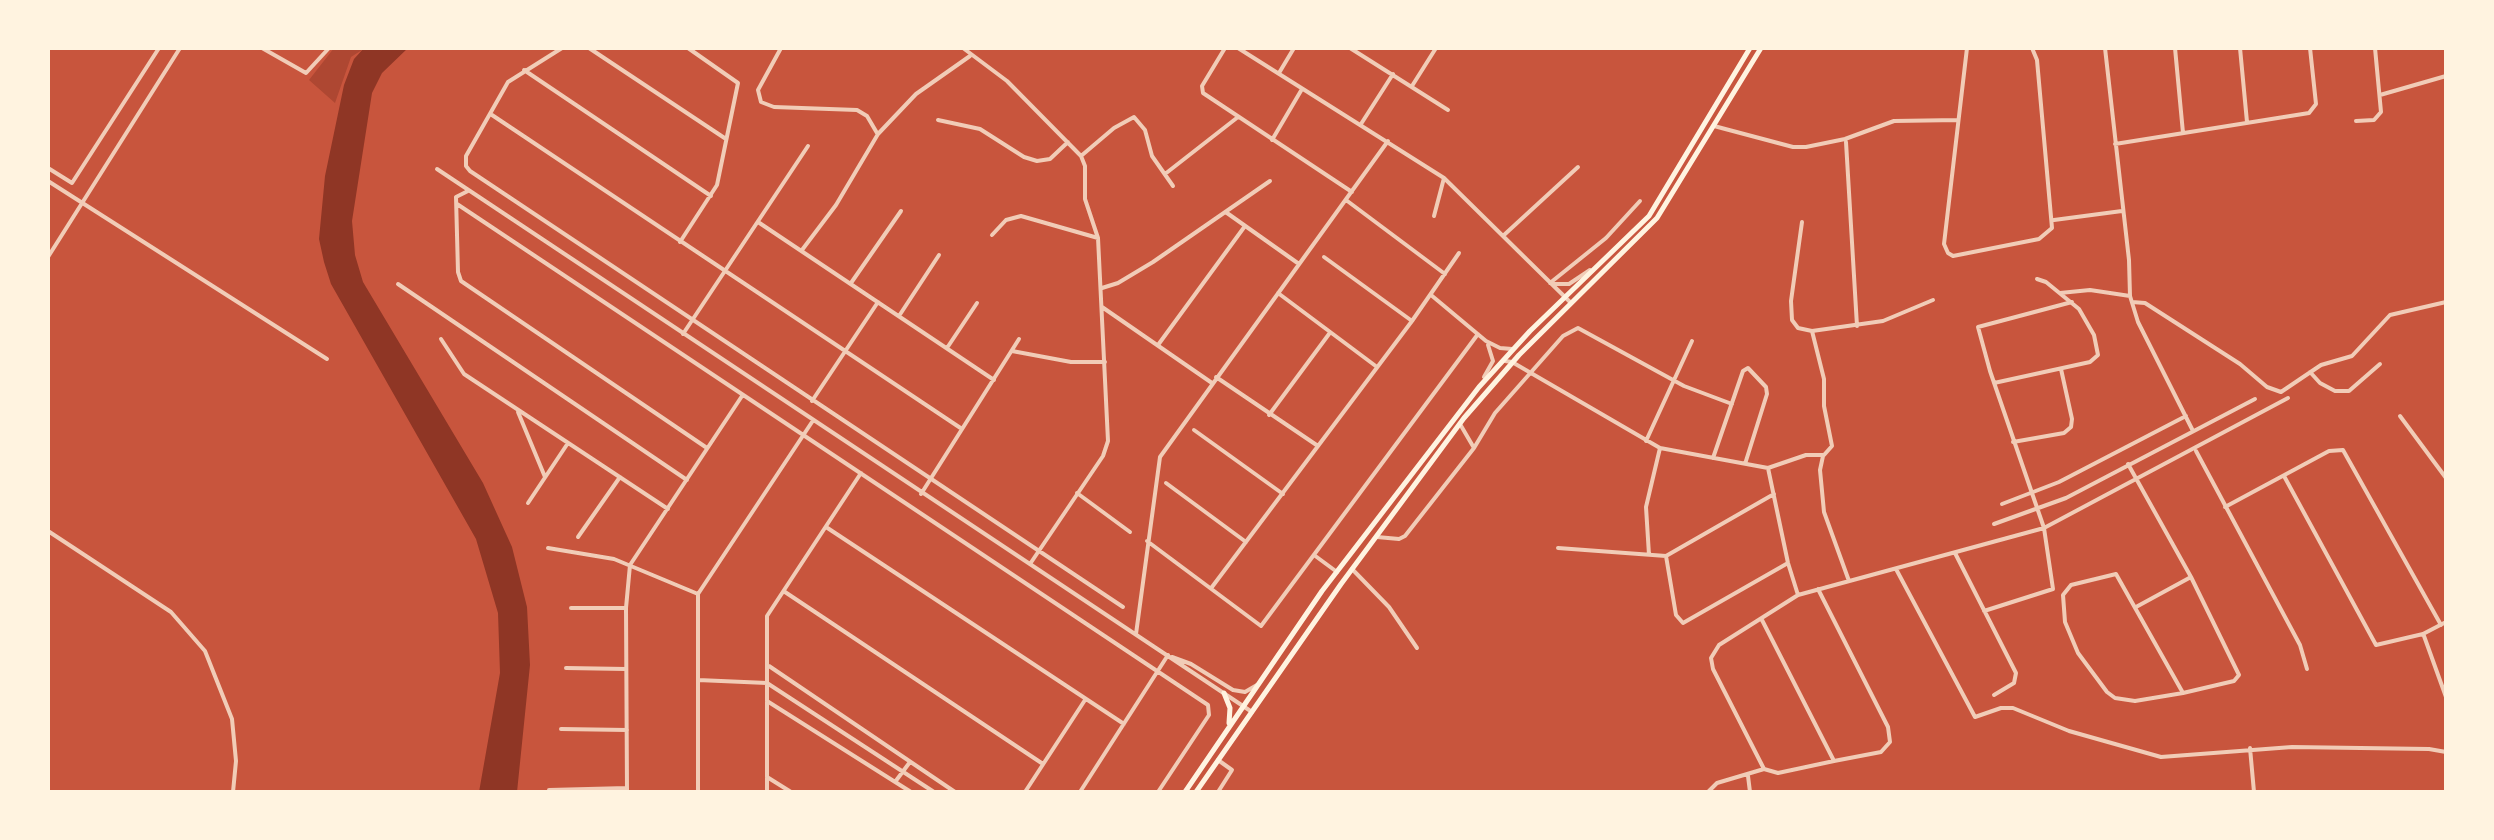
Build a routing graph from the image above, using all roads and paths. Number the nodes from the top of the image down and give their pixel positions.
1 (159, 48) edge
2 (180, 48) edge
3 (262, 48) edge
4 (562, 48) edge
5 (588, 48) edge
6 (688, 48) edge
7 (781, 48) edge
8 (963, 48) edge
9 (1225, 48) edge
10 (1238, 48) edge
11 (1294, 48) edge
12 (1350, 48) edge
13 (1436, 48) edge
14 (1750, 48) edge
15 (1761, 48) edge
16 (1967, 48) edge
17 (2032, 48) edge
18 (2105, 48) edge
19 (2175, 48) edge
20 (2240, 48) edge
21 (2310, 48) edge
22 (2375, 48) edge
23 (326, 49) edge
24 (972, 54) junction
25 (524, 70) junction
26 (1278, 73) junction
27 (1392, 74) junction
28 (2446, 76) edge
29 (1412, 86) junction
30 (1302, 88) junction
31 (2380, 95) junction
32 (1448, 110) dead end
33 (491, 114) junction
34 (1238, 117) junction
35 (938, 120) dead end
36 (1958, 120) junction
37 (2356, 121) dead end
38 (2248, 123) junction
39 (1361, 124) junction
40 (1712, 126) junction
41 (878, 134) junction
42 (2183, 134) junction
43 (726, 140) junction
44 (1272, 140) junction
45 (1846, 140) junction
46 (1388, 141) junction
47 (1068, 142) junction
48 (2115, 144) junction
49 (808, 146) dead end
50 (1081, 156) junction
51 (1578, 167) dead end
52 (48, 168) edge
53 (437, 169) dead end
54 (1164, 174) junction
55 (1444, 178) junction
56 (48, 181) edge
57 (1270, 181) dead end
58 (1173, 186) dead end
59 (472, 192) junction
60 (1352, 192) junction
61 (711, 196) junction
62 (1346, 200) junction
63 (1640, 201) dead end
64 (82, 203) junction
65 (456, 204) junction
66 (2122, 211) junction
67 (901, 212) dead end
68 (1227, 213) junction
69 (1434, 216) dead end
70 (2054, 220) junction
71 (758, 222) junction
72 (1802, 222) dead end
73 (1245, 226) junction
74 (1616, 229) junction
75 (992, 235) dead end
76 (1502, 236) junction
77 (1098, 238) junction
78 (1626, 241) junction
79 (680, 242) junction
80 (802, 250) junction
81 (1459, 253) dead end
82 (939, 255) dead end
83 (1324, 257) dead end
84 (48, 258) edge
85 (1603, 261) junction
86 (1299, 264) junction
87 (722, 270) junction
88 (1445, 274) junction
89 (2037, 279) dead end
90 (851, 283) junction
91 (1550, 283) junction
92 (398, 284) dead end
93 (1100, 288) junction
94 (1278, 292) junction
95 (2060, 293) junction
96 (1431, 295) junction
97 (1565, 297) junction
98 (2131, 299) junction
99 (1933, 300) dead end
100 (878, 302) junction
101 (2072, 302) junction
102 (2446, 302) edge
103 (1571, 303) junction
104 (977, 304) dead end
105 (1102, 307) junction
106 (899, 316) junction
107 (693, 320) junction
108 (1412, 320) junction
109 (1857, 326) junction
110 (1812, 331) junction
111 (1330, 333) junction
112 (683, 334) junction
113 (1478, 334) junction
114 (441, 339) dead end
115 (1020, 339) dead end
116 (1692, 340) dead end
117 (1486, 341) junction
118 (1158, 345) junction
119 (947, 348) junction
120 (1512, 349) junction
121 (846, 350) junction
122 (1012, 352) junction
123 (327, 358) dead end
124 (1105, 362) junction
125 (1512, 362) junction
126 (2380, 364) dead end
127 (1497, 366) junction
128 (1377, 367) junction
129 (2061, 368) junction
130 (2310, 372) junction
131 (1530, 374) junction
132 (1216, 377) junction
133 (994, 380) junction
134 (1674, 380) junction
135 (1212, 383) junction
136 (1994, 383) junction
137 (1479, 387) junction
138 (743, 395) junction
139 (2255, 398) dead end
140 (2288, 398) dead end
141 (812, 401) junction
142 (1732, 404) junction
143 (517, 410) junction
144 (1269, 415) junction
145 (2186, 416) junction
146 (2400, 416) dead end
147 (812, 422) junction
148 (1460, 424) junction
149 (962, 429) junction
150 (1194, 430) dead end
151 (2193, 431) junction
152 (803, 434) junction
153 (1646, 441) junction
154 (2013, 442) junction
155 (568, 444) junction
156 (1318, 446) junction
157 (707, 448) junction
158 (1474, 448) junction
159 (1660, 448) junction
160 (2195, 450) junction
161 (1824, 454) junction
162 (1713, 458) junction
163 (1745, 464) junction
164 (2128, 464) junction
165 (1768, 468) junction
166 (861, 473) junction
167 (2284, 476) junction
168 (545, 477) junction
169 (620, 478) junction
170 (2446, 478) edge
171 (687, 480) junction
172 (930, 480) junction
173 (2138, 480) junction
174 (1166, 484) dead end
175 (920, 494) junction
176 (1077, 494) junction
177 (1283, 494) junction
178 (1774, 494) junction
179 (2033, 494) junction
180 (528, 503) dead end
181 (2002, 504) dead end
182 (2225, 507) junction
183 (668, 509) junction
184 (2038, 510) junction
185 (2446, 517) edge
186 (1994, 524) dead end
187 (826, 527) junction
188 (2044, 528) junction
189 (48, 530) edge
190 (1130, 532) dead end
191 (578, 536) dead end
192 (1377, 537) junction
193 (2446, 538) edge
194 (1147, 541) junction
195 (1246, 542) junction
196 (548, 548) dead end
197 (1558, 548) dead end
198 (1039, 550) junction
199 (1955, 553) junction
200 (1649, 554) junction
201 (1314, 555) junction
202 (1666, 556) junction
203 (1788, 563) junction
204 (1029, 564) junction
205 (630, 565) junction
206 (1896, 569) junction
207 (1352, 570) junction
208 (1337, 572) junction
209 (2191, 576) junction
210 (1849, 581) junction
211 (1212, 588) junction
212 (1818, 589) junction
213 (784, 591) junction
214 (698, 594) junction
215 (1798, 595) junction
216 (2136, 607) junction
217 (572, 608) dead end
218 (626, 608) junction
219 (1123, 608) dead end
220 (1984, 611) junction
221 (1762, 620) junction
222 (2444, 623) edge
223 (1136, 634) junction
224 (2423, 634) junction
225 (1417, 648) dead end
226 (1168, 655) junction
227 (767, 665) junction
228 (566, 668) dead end
229 (626, 669) junction
230 (2307, 669) dead end
231 (1158, 671) junction
232 (698, 680) junction
233 (767, 683) junction
234 (1257, 685) junction
235 (1224, 693) junction
236 (2183, 693) junction
237 (1994, 695) dead end
238 (2446, 697) edge
239 (1086, 699) junction
240 (768, 701) junction
241 (1242, 706) junction
242 (1252, 712) junction
243 (1124, 724) junction
244 (561, 729) dead end
245 (627, 730) junction
246 (1226, 730) junction
247 (2250, 748) junction
248 (2446, 752) edge
249 (1218, 760) junction
250 (1834, 761) junction
251 (910, 762) junction
252 (1043, 764) junction
253 (1764, 768) junction
254 (902, 772) junction
255 (1748, 776) junction
256 (767, 777) junction
257 (895, 782) junction
258 (549, 790) edge
259 (627, 790) edge
260 (233, 792) edge
261 (698, 792) edge
262 (767, 792) edge
263 (791, 792) edge
264 (911, 792) edge
265 (934, 792) edge
266 (955, 792) edge
267 (1024, 792) edge
268 (1080, 792) edge
269 (1158, 792) edge
270 (1186, 792) edge
271 (1196, 792) edge
272 (1219, 792) edge
273 (1708, 792) edge
274 (1750, 792) edge
275 (2254, 792) edge

1 - 52 street
2 - 64 street
3 - 23 street
4 - 25 street
5 - 43 street
6 - 43 street
7 - 41 street
8 - 24 street
9 - 34 street
10 - 26 street
11 - 26 street
12 - 27 street
13 - 29 street
14 - 78 main road
15 - 40 main road
16 - 36 street
17 - 70 street
18 - 48 street
19 - 42 street
20 - 38 street
21 - 38 street
22 - 31 street
24 - 41 street
24 - 47 street
25 - 33 street
25 - 61 street
26 - 30 street
27 - 29 street
27 - 39 street
28 - 31 street
29 - 32 street
30 - 39 street
30 - 44 street
31 - 37 street
33 - 79 street
33 - 107 street
34 - 44 street
34 - 54 street
35 - 47 street
36 - 45 street
36 - 70 street
38 - 42 street
39 - 46 street
40 - 45 street
40 - 103 main road
41 - 80 street
42 - 48 street
43 - 61 street
44 - 60 street
45 - 109 street
46 - 55 street
46 - 60 street
47 - 50 street
48 - 66 street
49 - 71 street
50 - 54 street
50 - 77 street
51 - 76 street
53 - 59 street
54 - 58 street
55 - 69 street
55 - 76 street
56 - 64 street
57 - 68 street
59 - 65 street
59 - 112 street
60 - 62 street
61 - 79 street
62 - 86 street
62 - 88 street
63 - 74 street
64 - 84 street
64 - 123 street
65 - 138 street
65 - 157 street
66 - 70 street
66 - 98 street
67 - 90 street
68 - 73 street
68 - 93 street
71 - 80 street
71 - 87 street
72 - 110 street
73 - 86 street
73 - 118 street
74 - 78 street
74 - 91 street
75 - 77 street
76 - 91 street
77 - 93 street
78 - 85 main road
79 - 87 street
80 - 90 street
81 - 88 street
82 - 106 street
83 - 108 street
85 - 91 street
85 - 97 main road
86 - 94 street
87 - 107 street
87 - 121 street
88 - 96 street
89 - 95 street
90 - 100 street
91 - 97 street
92 - 171 street
93 - 105 street
94 - 111 street
94 - 132 street
95 - 98 street
95 - 101 street
96 - 108 street
96 - 113 street
97 - 103 street
97 - 120 main road
98 - 130 street
98 - 145 street
99 - 109 street
100 - 106 street
100 - 121 street
101 - 129 street
101 - 136 street
102 - 130 street
103 - 125 main road
104 - 119 street
105 - 118 street
105 - 124 street
106 - 119 street
107 - 112 street
107 - 141 street
108 - 128 street
109 - 110 street
110 - 161 street
111 - 128 street
111 - 144 street
112 - 147 street
113 - 117 street
113 - 201 street
114 - 143 street
115 - 122 street
116 - 134 street
117 - 120 street
117 - 137 street
118 - 135 street
119 - 133 street
120 - 127 main road
121 - 141 street
121 - 149 street
122 - 124 street
122 - 133 street
124 - 176 street
125 - 127 street
125 - 131 street
125 - 148 main road
126 - 130 street
127 - 137 main road
128 - 156 street
129 - 136 street
129 - 154 street
131 - 134 street
131 - 153 street
131 - 158 street
132 - 135 street
132 - 144 street
133 - 149 street
134 - 142 street
134 - 153 street
135 - 194 street
136 - 154 street
137 - 208 main road
138 - 152 street
138 - 157 street
139 - 151 street
140 - 160 street
141 - 172 street
142 - 162 street
142 - 163 street
143 - 155 street
143 - 168 street
144 - 156 street
145 - 151 street
145 - 179 street
146 - 170 street
147 - 152 street
147 - 175 street
148 - 158 street
148 - 192 main road
149 - 172 street
150 - 177 street
151 - 164 street
152 - 166 street
152 - 214 street
153 - 159 street
154 - 179 street
155 - 168 street
155 - 169 street
156 - 177 street
157 - 171 street
158 - 192 street
159 - 162 street
159 - 200 street
160 - 173 street
160 - 182 street
161 - 165 street
161 - 210 street
162 - 163 street
163 - 165 street
164 - 173 street
164 - 184 street
165 - 178 street
166 - 187 street
166 - 231 street
167 - 182 street
167 - 222 street
167 - 224 street
168 - 180 street
169 - 183 street
169 - 191 street
171 - 183 street
172 - 175 street
172 - 198 street
173 - 188 street
173 - 209 street
174 - 195 street
175 - 204 street
176 - 190 street
176 - 198 street
177 - 195 street
178 - 202 street
178 - 203 street
179 - 181 street
179 - 184 street
182 - 230 street
183 - 205 street
184 - 186 street
184 - 188 street
185 - 193 street
187 - 213 street
187 - 239 street
188 - 199 street
188 - 220 street
189 - 260 street
192 - 207 main road
194 - 211 street
194 - 223 street
195 - 211 street
196 - 205 street
197 - 200 street
198 - 204 street
198 - 219 street
199 - 206 street
199 - 220 street
200 - 202 street
201 - 208 street
201 - 211 street
202 - 203 street
203 - 215 street
204 - 223 street
205 - 214 street
205 - 218 street
206 - 210 street
206 - 247 street
207 - 225 street
207 - 242 main road
208 - 234 main road
209 - 216 street
209 - 236 street
210 - 212 street
212 - 215 street
212 - 250 street
213 - 227 street
213 - 252 street
214 - 232 street
215 - 221 street
216 - 236 street
216 - 236 street
217 - 218 street
218 - 229 street
220 - 237 street
221 - 250 street
221 - 253 street
222 - 224 street
223 - 226 street
224 - 238 street
226 - 231 street
226 - 234 street
226 - 235 street
227 - 233 street
227 - 251 street
228 - 229 street
229 - 245 street
231 - 243 street
231 - 269 street
232 - 233 street
232 - 261 street
233 - 240 street
233 - 254 street
234 - 241 main road
235 - 241 street
235 - 246 main road
239 - 243 street
239 - 252 street
240 - 256 street
240 - 257 street
241 - 242 street
241 - 246 main road
242 - 249 main road
243 - 268 street
244 - 245 street
245 - 259 street
246 - 270 main road
247 - 248 street
247 - 275 street
249 - 271 main road
249 - 272 street
250 - 253 street
251 - 254 street
251 - 266 street
252 - 267 street
253 - 255 street
254 - 257 street
254 - 265 street
255 - 273 street
255 - 274 street
256 - 262 street
256 - 263 street
257 - 264 street
258 - 259 street

